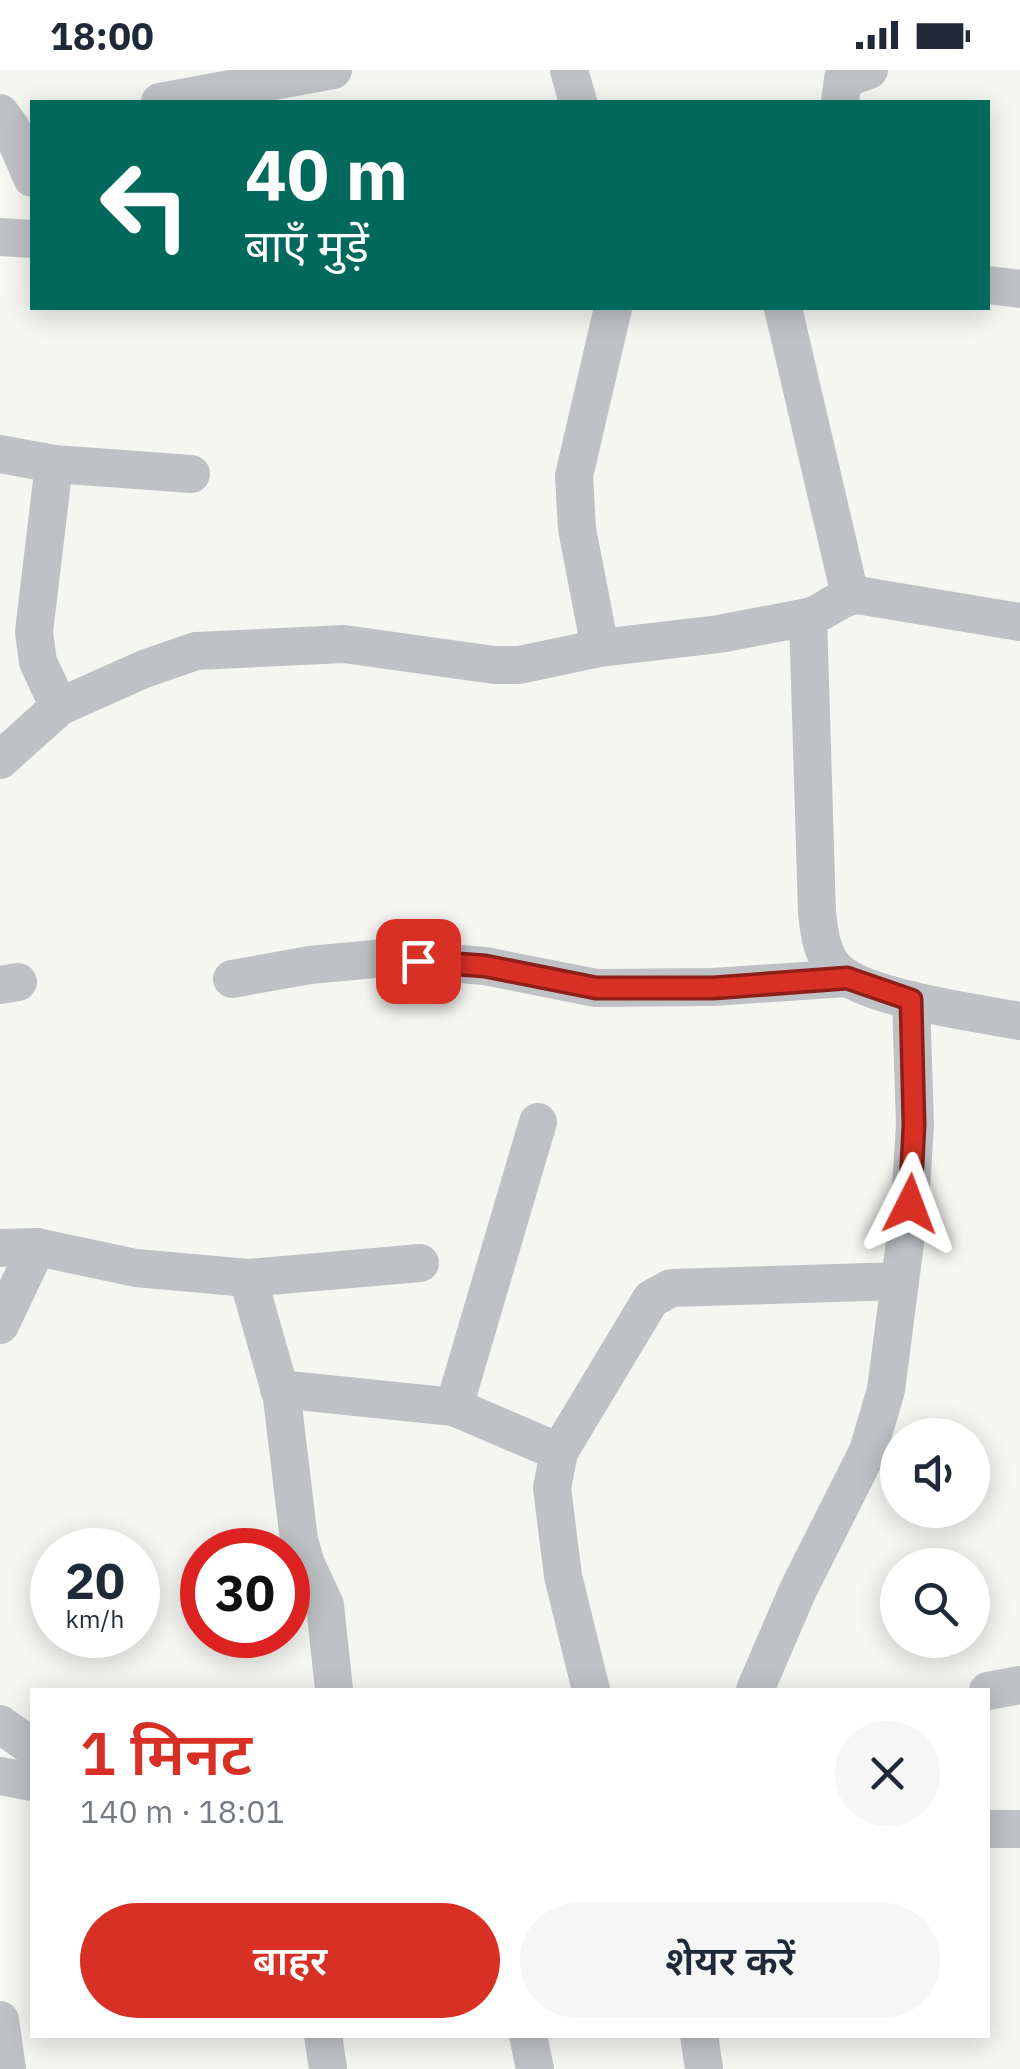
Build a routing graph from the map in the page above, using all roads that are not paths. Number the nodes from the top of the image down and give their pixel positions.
1 (333, 70) edge
2 (569, 70) edge
3 (869, 70) edge
4 (171, 100) edge
5 (577, 100) edge
6 (840, 100) edge
7 (14, 122) edge
8 (30, 172) edge
9 (0, 237) edge
10 (30, 239) edge
11 (990, 285) edge
12 (1020, 289) edge
13 (612, 310) edge
14 (783, 310) edge
15 (0, 454) edge
16 (54, 464) junction
17 (190, 474) dead end
18 (850, 596) junction
19 (808, 617) junction
20 (1020, 622) edge
21 (600, 648) junction
22 (59, 707) junction
23 (0, 760) edge
24 (847, 978) junction
25 (232, 979) dead end
26 (911, 1000) junction
27 (1020, 1022) edge
28 (538, 1122) dead end
29 (18, 1248) edge
30 (420, 1263) dead end
31 (248, 1278) junction
32 (900, 1282) junction
33 (0, 1325) edge
34 (279, 1389) junction
35 (454, 1406) junction
36 (559, 1452) junction
37 (1020, 1684) edge
38 (334, 1688) edge
39 (590, 1688) edge
40 (756, 1688) edge
41 (990, 1690) edge
42 (0, 1724) edge
43 (30, 1746) edge
44 (0, 1776) edge
45 (30, 1782) edge
46 (990, 1829) edge
47 (1020, 1829) edge
48 (0, 2020) edge
49 (323, 2038) edge
50 (529, 2038) edge
51 (699, 2038) edge
52 (8, 2069) edge
53 (328, 2069) edge
54 (535, 2069) edge
55 (704, 2069) edge

1 - 4 street
2 - 5 street
3 - 6 street
7 - 8 street
9 - 10 street
11 - 12 street
13 - 21 street
14 - 18 street
15 - 16 street
16 - 17 street
16 - 22 street
18 - 19 street
18 - 20 street
19 - 21 street
19 - 24 street
21 - 22 street
22 - 23 street
24 - 25 street
24 - 26 street
26 - 27 street
26 - 32 street
28 - 35 street
29 - 31 street
29 - 33 street
30 - 31 street
31 - 34 street
32 - 36 street
32 - 40 street
34 - 35 street
34 - 38 street
35 - 36 street
36 - 39 street
37 - 41 street
42 - 43 street
44 - 45 street
46 - 47 street
48 - 52 street
49 - 53 street
50 - 54 street
51 - 55 street

